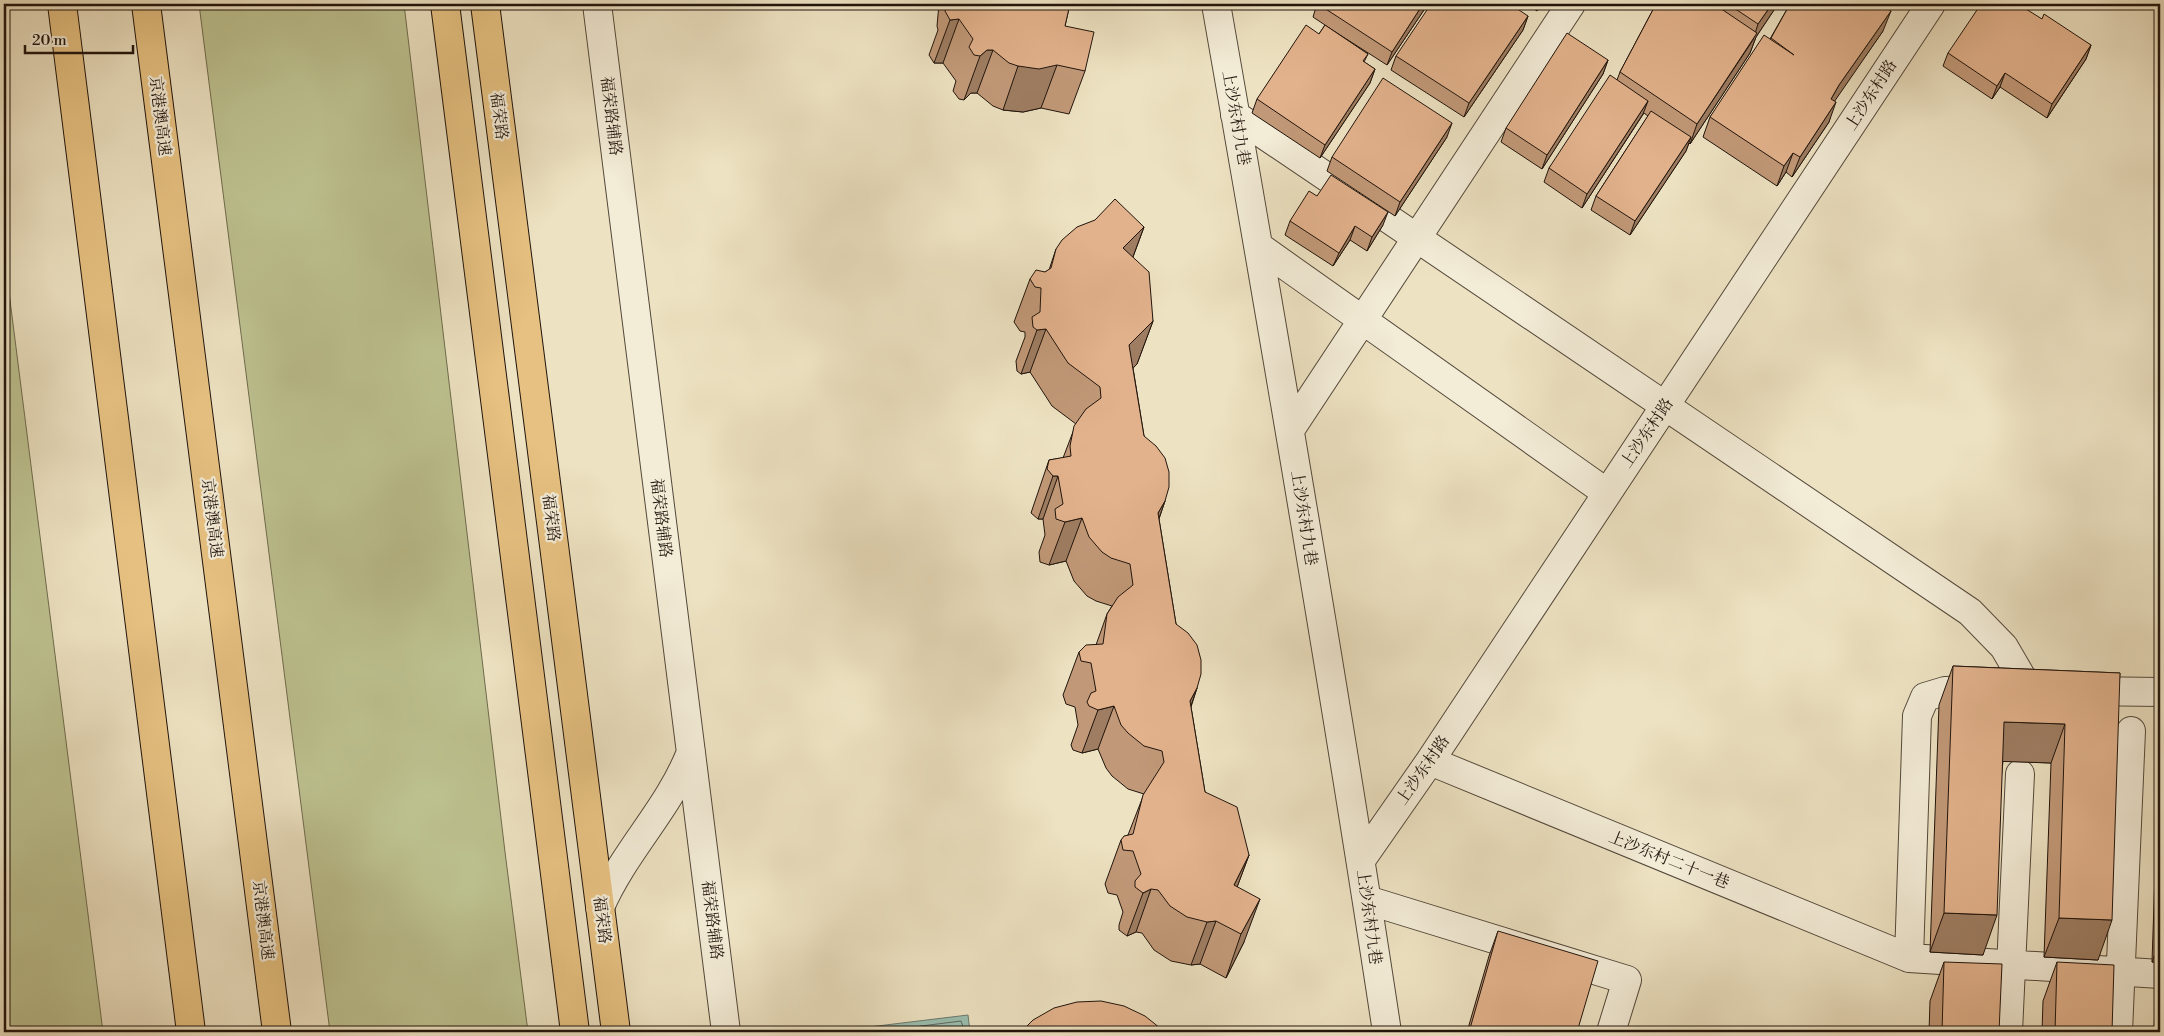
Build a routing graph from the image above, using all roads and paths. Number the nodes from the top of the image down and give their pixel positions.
1 (62, 4) edge
2 (146, 4) edge
3 (445, 4) edge
4 (485, 4) edge
5 (597, 4) edge
6 (1216, 4) edge
7 (1571, 4) edge
8 (1931, 4) edge
9 (1235, 115) junction
10 (1417, 238) junction
11 (1258, 246) junction
12 (1363, 320) junction
13 (1665, 406) junction
14 (1290, 430) junction
15 (1607, 493) junction
16 (2029, 690) junction
17 (2160, 692) edge
18 (2131, 731) dead end
19 (691, 752) junction
20 (1430, 761) junction
21 (2020, 774) dead end
22 (1361, 860) junction
23 (1367, 900) junction
24 (600, 907) junction
25 (1909, 958) junction
26 (2011, 965) junction
27 (2121, 972) junction
28 (2160, 974) edge
29 (191, 1032) edge
30 (277, 1032) edge
31 (575, 1032) edge
32 (616, 1032) edge
33 (726, 1032) edge
34 (1387, 1032) edge
35 (1611, 1032) edge
36 (2008, 1032) edge
37 (2118, 1032) edge

1 - 29 main road
2 - 30 main road, 京港澳高速
3 - 31 main road
4 - 24 main road, 福荣路
5 - 19 street, 福荣路辅路
6 - 9 street, 上沙东村九巷
7 - 10 street
8 - 13 street, 上沙东村路
9 - 10 street
9 - 11 street, 上沙东村九巷
10 - 12 street
10 - 13 street
11 - 12 street
11 - 14 street, 上沙东村九巷
12 - 14 street
12 - 15 street
13 - 15 street, 上沙东村路
13 - 16 street
14 - 22 street, 上沙东村九巷
15 - 20 street, 上沙东村路
16 - 17 street
16 - 25 street
18 - 27 street
19 - 24 street
19 - 33 street, 福荣路辅路
20 - 22 street, 上沙东村路
20 - 25 street, 上沙东村二十一巷
21 - 26 street
22 - 23 street, 上沙东村九巷
23 - 34 street, 上沙东村九巷
23 - 35 street
24 - 32 main road, 福荣路
25 - 26 street, 上沙东村二十一巷
26 - 27 street, 上沙东村二十一巷
26 - 36 street
27 - 28 street, 上沙东村二十一巷
27 - 37 street

